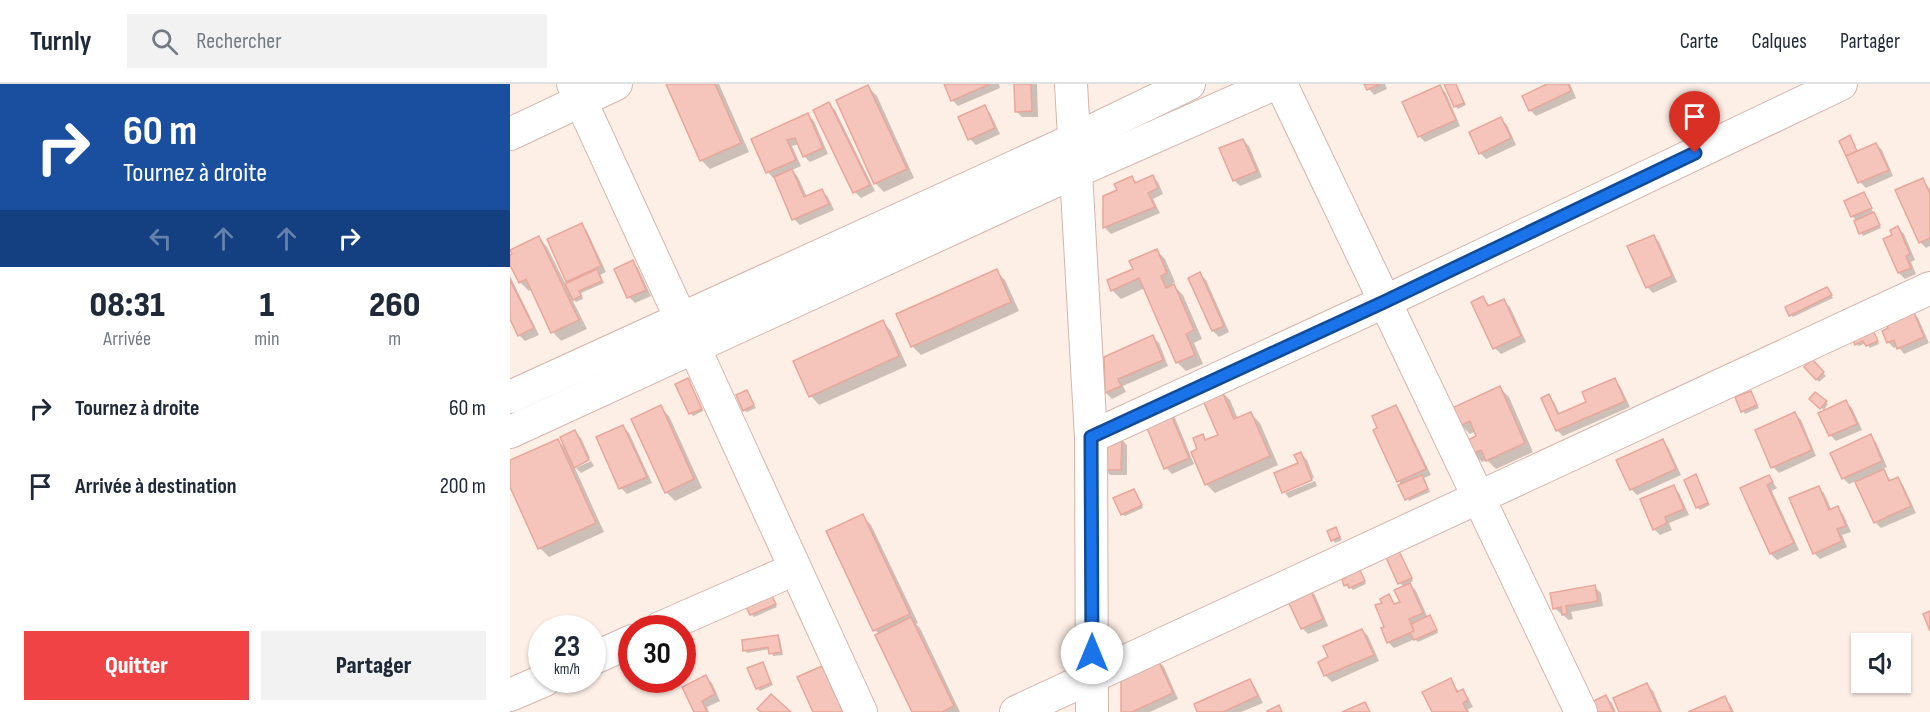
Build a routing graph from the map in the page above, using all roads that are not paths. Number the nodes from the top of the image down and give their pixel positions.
1 (616, 84) edge
2 (1071, 84) edge
3 (1189, 84) edge
4 (1274, 84) edge
5 (1281, 84) edge
6 (1840, 84) edge
7 (577, 92) edge
8 (510, 134) edge
9 (1073, 140) junction
10 (1075, 172) junction
11 (1930, 288) edge
12 (1384, 302) junction
13 (681, 319) junction
14 (694, 347) junction
15 (510, 397) edge
16 (510, 432) edge
17 (1091, 437) junction
18 (1478, 498) junction
19 (795, 569) junction
20 (690, 615) edge
21 (1092, 676) junction
22 (528, 687) edge
23 (510, 695) edge
24 (861, 712) edge
25 (1016, 712) edge
26 (1092, 712) edge
27 (1581, 712) edge

1 - 7 street
2 - 9 street
3 - 9 street
4 - 10 street
5 - 12 street
6 - 12 street
7 - 8 street
7 - 13 street
9 - 10 street
9 - 13 street
10 - 14 street
10 - 17 street
11 - 18 street
12 - 17 street
12 - 18 street
13 - 15 street
14 - 16 street
14 - 19 street
17 - 21 street
18 - 21 street
18 - 27 street
19 - 20 street
19 - 24 street
21 - 25 street
21 - 26 street
22 - 23 street

